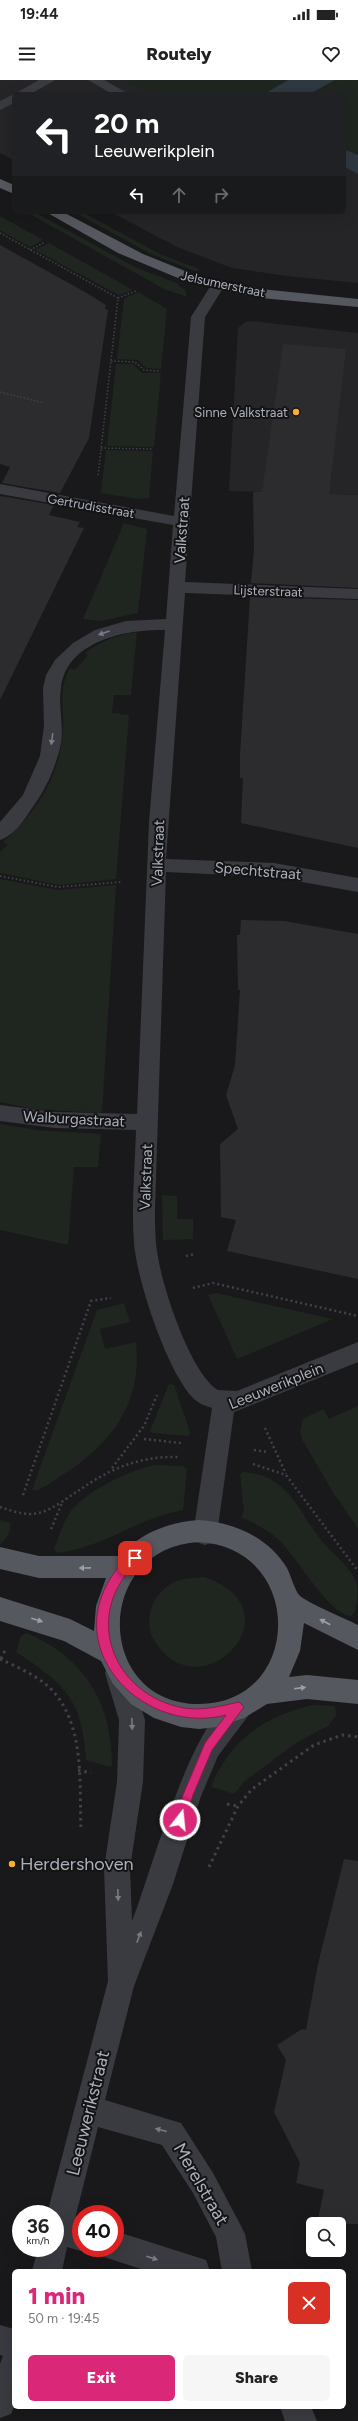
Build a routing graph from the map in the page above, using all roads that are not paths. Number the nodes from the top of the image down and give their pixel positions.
1 (48, 80) edge
2 (94, 80) edge
3 (25, 92) edge
4 (118, 92) edge
5 (12, 99) edge
6 (0, 106) edge
7 (0, 183) edge
8 (12, 189) edge
9 (57, 214) edge
10 (218, 285) junction
11 (358, 303) edge
12 (0, 489) edge
13 (182, 522) junction
14 (177, 587) junction
15 (358, 594) edge
16 (174, 625) junction
17 (0, 833) edge
18 (157, 865) junction
19 (358, 885) edge
20 (0, 1113) edge
21 (148, 1122) junction
22 (358, 1352) edge
23 (224, 1403) junction
24 (205, 1534) junction
25 (0, 1558) edge
26 (124, 1567) junction
27 (292, 1604) junction
28 (0, 1609) edge
29 (358, 1638) edge
30 (112, 1662) junction
31 (358, 1692) edge
32 (261, 1693) junction
33 (239, 1707) junction
34 (120, 1986) junction
35 (90, 2110) junction
36 (64, 2229) edge
37 (124, 2249) edge
38 (53, 2257) edge
39 (47, 2269) edge
40 (189, 2269) edge
41 (237, 2269) edge
42 (0, 2340) edge
43 (12, 2343) edge
44 (12, 2372) edge
45 (0, 2403) edge
46 (296, 2409) edge
47 (301, 2421) edge

1 - 3 street
2 - 4 street
5 - 6 street
7 - 8 main road
9 - 10 main road, Jelsumerstraat
10 - 11 main road, Jelsumerstraat
10 - 13 street, Valkstraat
12 - 13 street, Gertrudisstraat
13 - 14 street, Valkstraat
14 - 15 street, Lijsterstraat
14 - 16 street, Valkstraat
16 -> 17 street
16 - 18 street, Valkstraat
18 - 19 street, Spechtstraat
18 - 21 street, Valkstraat
20 - 21 street, Walburgastraat
21 - 23 street, Valkstraat
22 - 23 street, Leeuwerikplein
23 - 24 street, Leeuwerikplein
24 - 26 main road
24 - 27 main road
26 -> 25 main road
26 - 30 main road
29 -> 27 main road
27 - 32 main road
28 -> 30 main road
30 - 33 main road
30 -> 34 street, Leeuwerikstraat
32 -> 31 main road
32 - 33 main road
34 -> 33 street, Leeuwerikstraat
34 - 35 street, Leeuwerikstraat
35 - 36 street, Leeuwerikstraat
41 -> 35 street, Merelstraat
37 -> 40 street
38 - 39 street, Leeuwerikstraat
42 - 43 street
44 - 45 street
46 - 47 street

